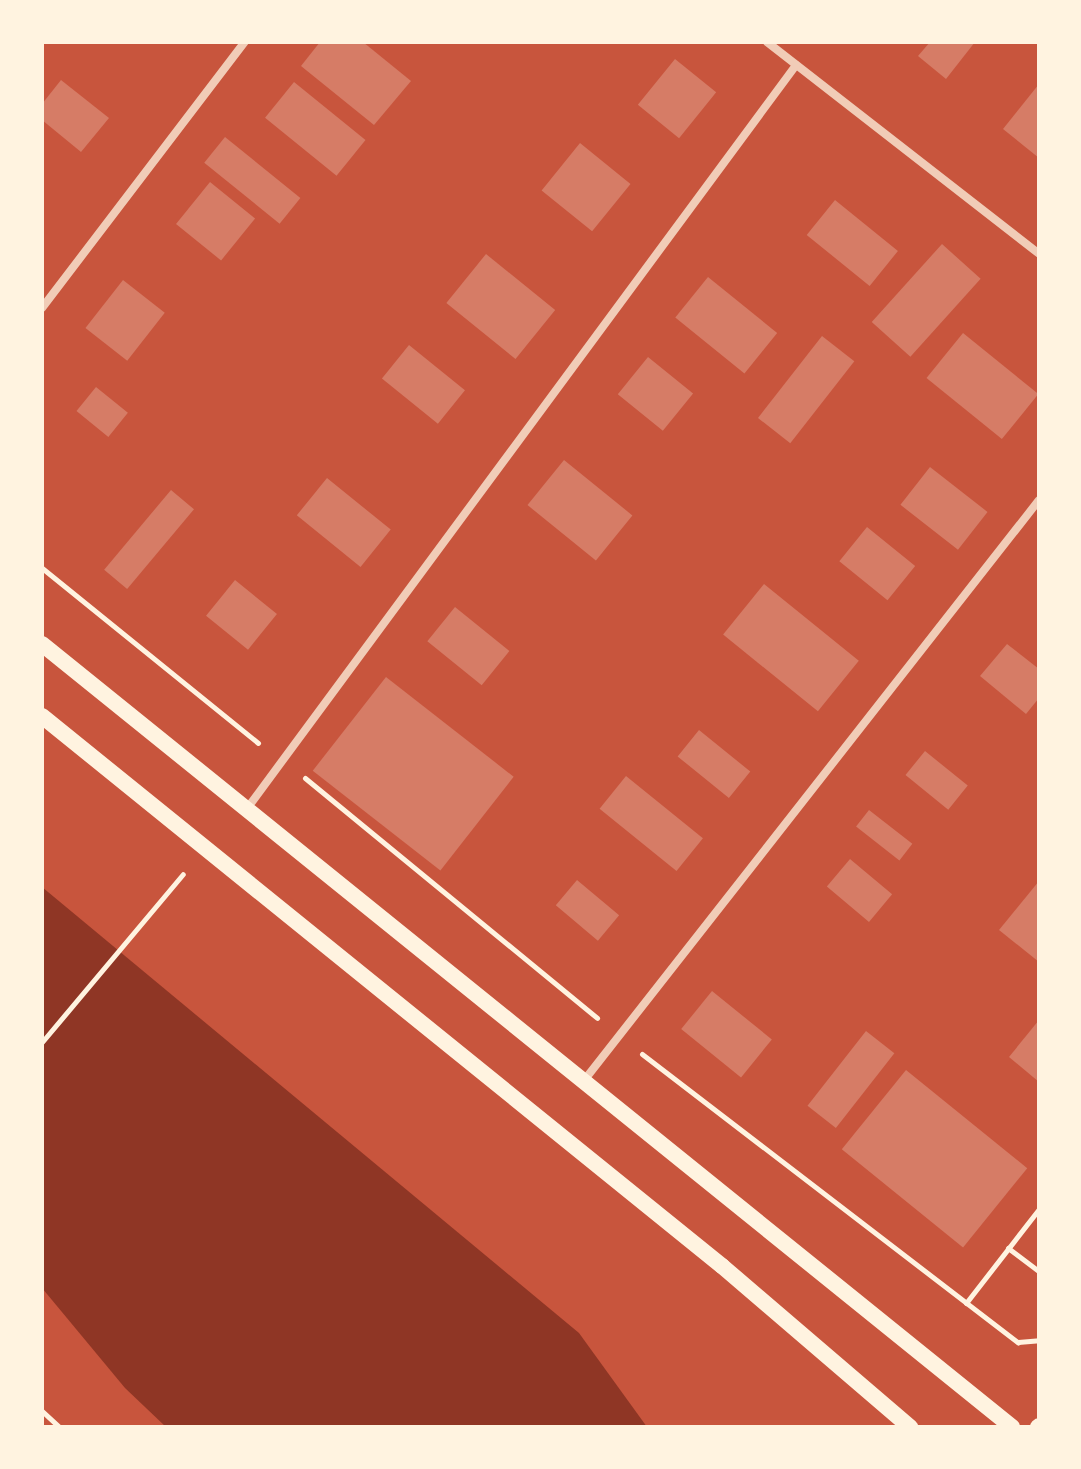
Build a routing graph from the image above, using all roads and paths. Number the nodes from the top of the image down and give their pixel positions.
1 (245, 42) edge
2 (767, 42) edge
3 (796, 65) junction
4 (1039, 254) edge
5 (42, 308) edge
6 (1039, 500) edge
7 (42, 568) edge
8 (42, 644) edge
9 (42, 716) edge
10 (282, 761) junction
11 (246, 810) junction
12 (184, 874) dead end
13 (620, 1037) junction
14 (42, 1042) edge
15 (586, 1078) junction
16 (1039, 1209) edge
17 (1008, 1248) junction
18 (1039, 1271) edge
19 (966, 1303) junction
20 (1039, 1340) edge
21 (42, 1411) edge
22 (59, 1427) edge
23 (910, 1427) edge
24 (1012, 1427) edge

1 - 5 street
2 - 3 street
3 - 4 street
3 - 10 street
6 - 13 street
7 - 10 path
8 - 11 main road
9 - 23 main road
10 - 11 street
10 - 13 path
11 - 15 main road
12 - 14 path
13 - 15 street
13 - 19 path
15 - 24 main road
16 - 17 path
17 - 18 path
17 - 19 path
19 - 20 path
21 - 22 path

